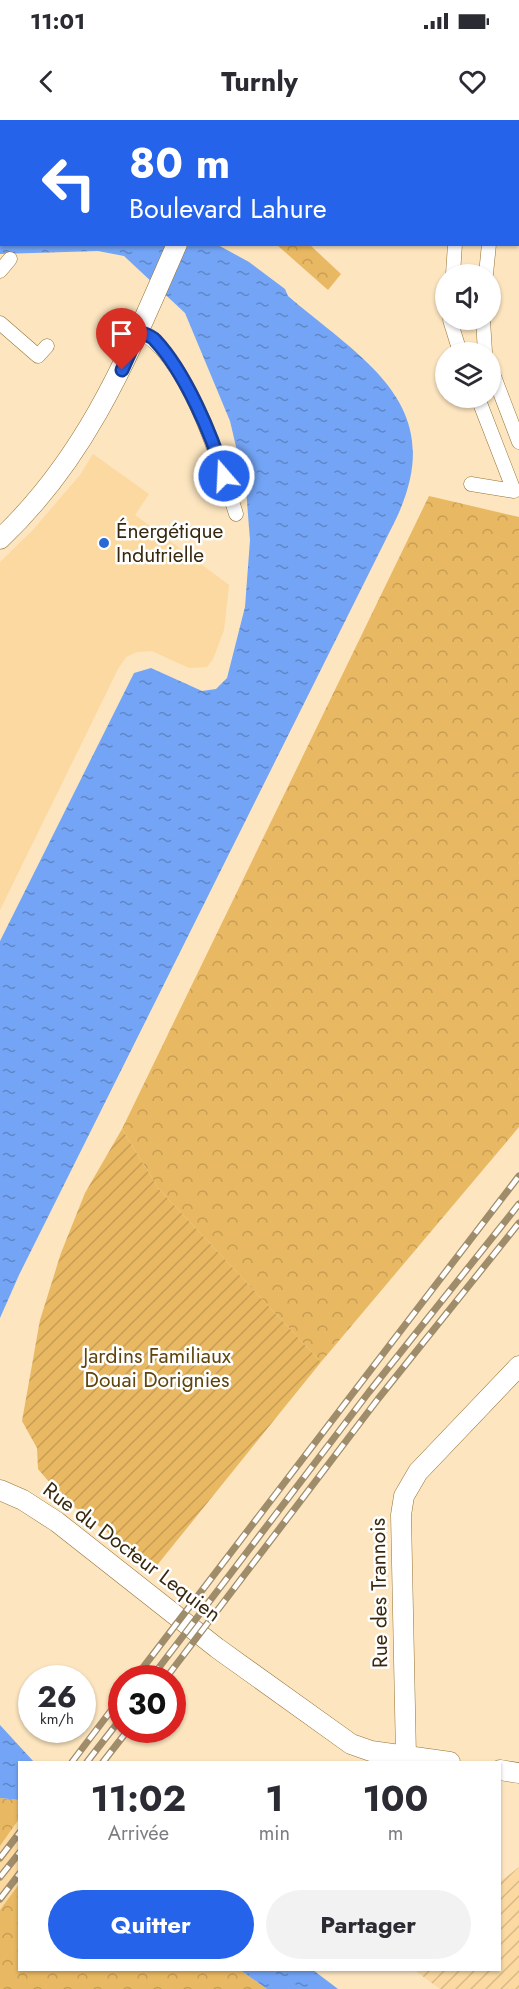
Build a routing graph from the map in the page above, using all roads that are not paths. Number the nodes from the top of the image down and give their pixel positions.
1 (176, 246) edge
2 (455, 246) edge
3 (489, 246) edge
4 (10, 259) dead end
5 (454, 264) edge
6 (487, 264) edge
7 (0, 271) edge
8 (0, 323) edge
9 (139, 332) junction
10 (47, 346) dead end
11 (501, 395) edge
12 (482, 408) edge
13 (519, 442) edge
14 (471, 484) dead end
15 (236, 514) dead end
16 (0, 539) edge
17 (519, 1366) edge
18 (0, 1490) edge
19 (406, 1756) junction
20 (443, 1761) edge
21 (501, 1770) edge
22 (519, 1773) edge

1 - 9 street
2 - 5 street
3 - 6 street
4 - 7 street
8 - 10 street
9 - 15 street
9 - 16 street
11 - 13 street
12 - 14 street
17 - 19 street, Rue des Trannois
18 - 19 street, Rue du Docteur Lequien
19 - 20 street, Rue du Docteur Lequien
21 - 22 street

